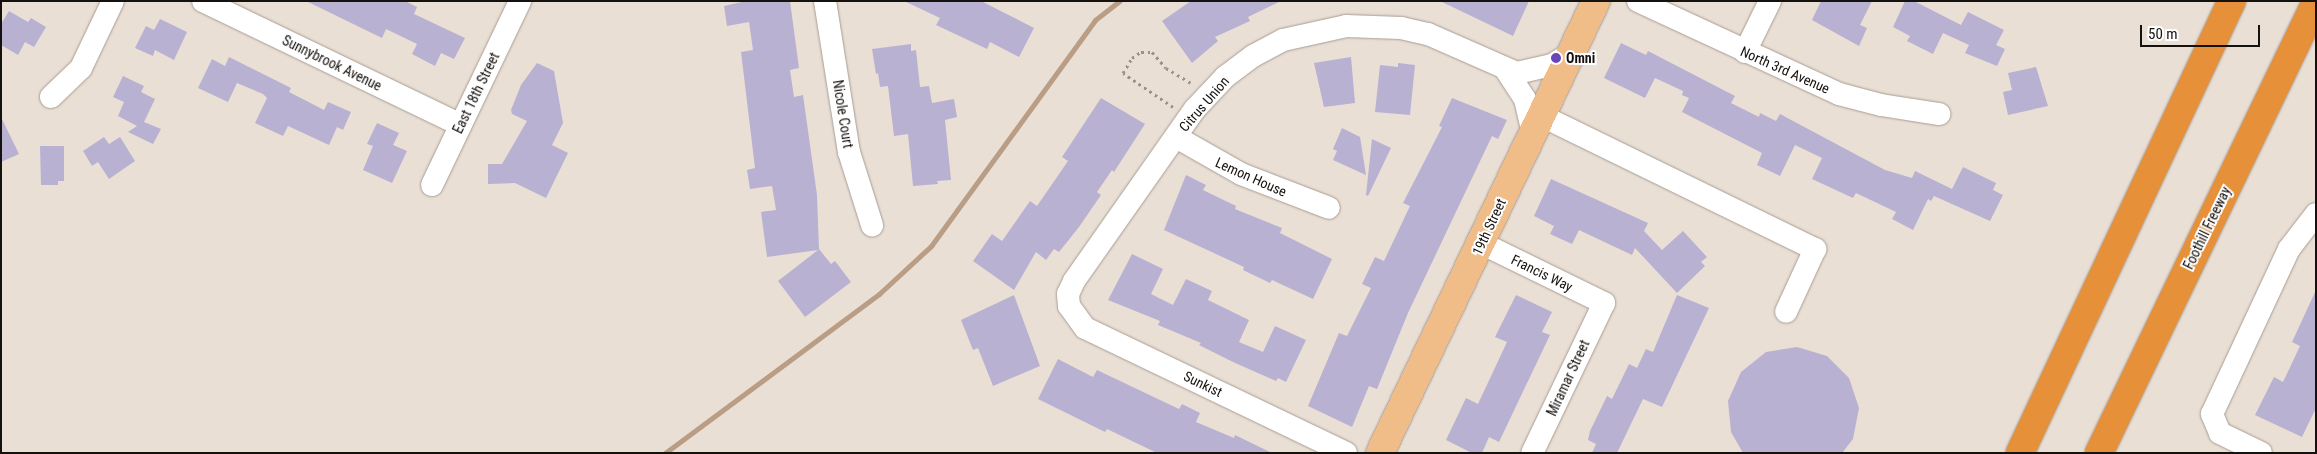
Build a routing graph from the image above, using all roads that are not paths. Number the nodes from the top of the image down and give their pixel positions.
1 (114, 1) edge
2 (203, 1) edge
3 (520, 1) edge
4 (825, 1) edge
5 (1596, 1) edge
6 (1638, 1) edge
7 (1770, 1) edge
8 (2232, 1) edge
9 (2316, 3) edge
10 (1745, 52) junction
11 (1571, 53) junction
12 (1506, 70) junction
13 (51, 97) dead end
14 (1939, 114) dead end
15 (461, 125) junction
16 (1537, 125) junction
17 (1176, 137) junction
18 (432, 185) dead end
19 (1329, 208) dead end
20 (2316, 214) edge
21 (872, 224) dead end
22 (1481, 243) junction
23 (1604, 302) joint
24 (1069, 306) joint
25 (1786, 312) dead end
26 (1346, 453) edge
27 (1380, 453) edge
28 (1532, 453) edge
29 (2020, 453) edge
30 (2100, 453) edge
31 (2261, 453) edge

1 - 13 street
2 - 15 street, Sunnybrook Avenue
3 - 15 street, East 18th Street
4 - 21 street, Nicole Court
5 - 11 main road, 19th Street
6 - 10 street, North 3rd Avenue
7 - 10 street
8 - 29 highway
9 - 30 highway, Foothill Freeway
10 - 14 street, North 3rd Avenue
11 - 12 street, Citrus Union
11 - 16 main road, 19th Street
12 - 16 street
12 - 17 street, Citrus Union
15 - 18 street, East 18th Street
16 - 22 main road, 19th Street
16 - 25 street
17 - 19 street, Lemon House
17 - 24 street, Citrus Union
20 - 31 street
22 - 23 street, Francis Way
22 - 27 main road, 19th Street
23 - 28 street, Miramar Street
24 - 26 street, Sunkist

